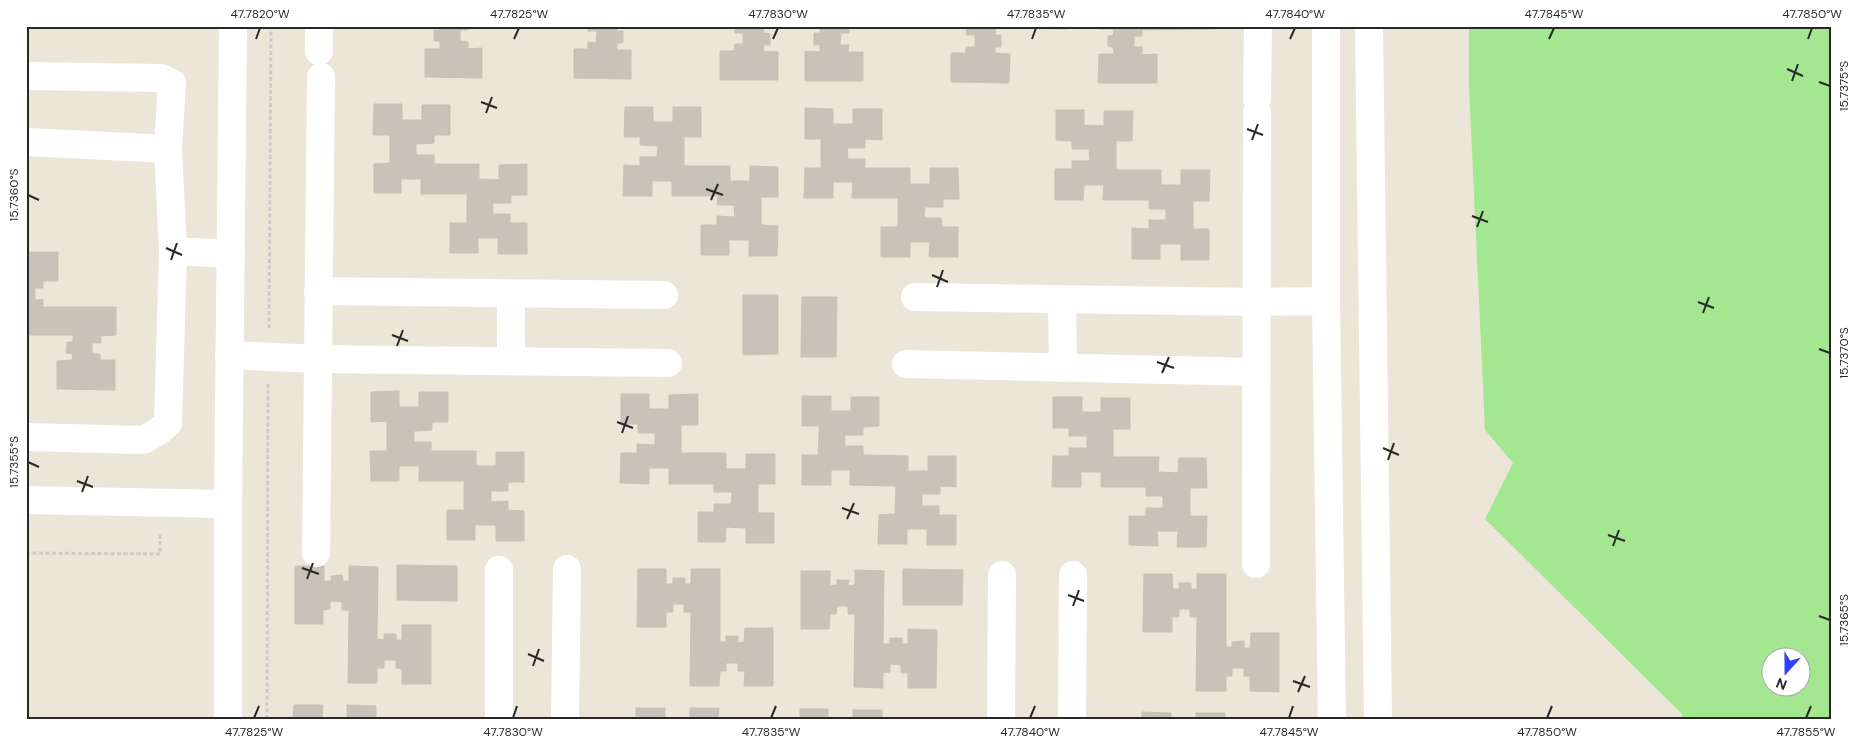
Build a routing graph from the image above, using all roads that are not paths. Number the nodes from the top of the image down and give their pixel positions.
1 (234, 26) edge
2 (1258, 26) edge
3 (1326, 26) edge
4 (1369, 26) edge
5 (319, 51) edge
6 (26, 76) edge
7 (26, 142) edge
8 (168, 149) junction
9 (173, 252) junction
10 (231, 254) junction
11 (318, 291) junction
12 (511, 294) junction
13 (664, 295) dead end
14 (915, 297) dead end
15 (1062, 300) junction
16 (1326, 301) junction
17 (1256, 302) junction
18 (229, 355) junction
19 (318, 358) junction
20 (511, 360) junction
21 (668, 363) dead end
22 (906, 364) dead end
23 (1063, 367) junction
24 (1256, 372) junction
25 (26, 437) edge
26 (26, 500) edge
27 (228, 504) junction
28 (316, 553) dead end
29 (1256, 564) dead end
30 (499, 570) dead end
31 (567, 570) dead end
32 (1002, 575) dead end
33 (1074, 575) dead end
34 (228, 719) edge
35 (499, 719) edge
36 (565, 719) edge
37 (1001, 719) edge
38 (1072, 719) edge
39 (1332, 719) edge
40 (1378, 719) edge

1 - 10 street
2 - 17 street
3 - 16 street
4 - 40 street
5 - 11 street
6 - 8 street
7 - 8 street
8 - 9 street
9 - 10 street
9 - 25 street
10 - 18 street
11 - 12 street
11 - 19 street
12 - 13 street
12 - 20 street
14 - 15 street
15 - 17 street
15 - 23 street
16 - 17 street
16 - 39 street
17 - 24 street
18 - 19 street
18 - 27 street
19 - 20 street
19 - 28 street
20 - 21 street
22 - 23 street
23 - 24 street
24 - 29 street
26 - 27 street
27 - 34 street
30 - 35 street
31 - 36 street
32 - 37 street
33 - 38 street

